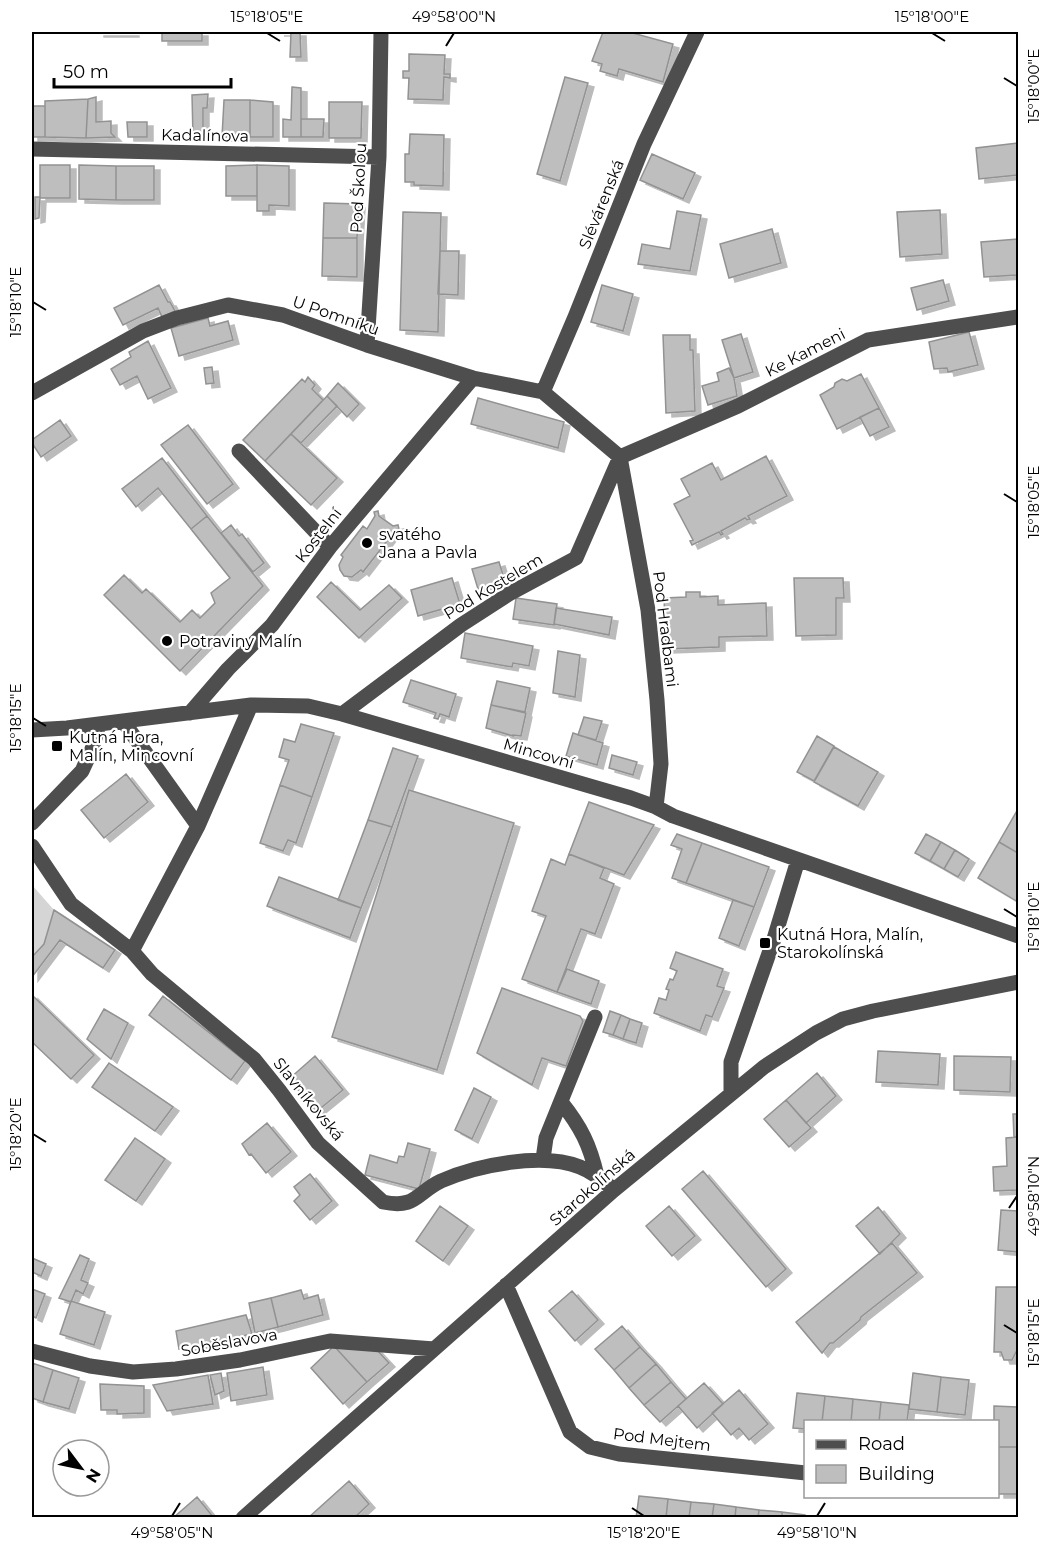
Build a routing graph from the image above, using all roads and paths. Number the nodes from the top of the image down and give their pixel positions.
1 (381, 32) edge
2 (697, 32) edge
3 (32, 149) edge
4 (379, 157) junction
5 (1018, 317) edge
6 (367, 345) junction
7 (473, 378) junction
8 (543, 392) junction
9 (32, 393) edge
10 (239, 451) dead end
11 (620, 457) junction
12 (330, 546) junction
13 (251, 705) junction
14 (190, 713) junction
15 (342, 714) junction
16 (123, 721) junction
17 (99, 724) junction
18 (32, 730) edge
19 (656, 807) junction
20 (32, 824) edge
21 (198, 826) junction
22 (32, 846) edge
23 (798, 860) junction
24 (1018, 936) edge
25 (132, 951) junction
26 (1018, 982) edge
27 (596, 1017) dead end
28 (731, 1093) junction
29 (561, 1102) junction
30 (543, 1159) junction
31 (597, 1176) junction
32 (614, 1190) junction
33 (506, 1285) junction
34 (434, 1349) junction
35 (32, 1351) edge
36 (804, 1473) edge
37 (243, 1518) edge

1 - 4 street, Pod Školou
2 - 8 street, Slévárenská
3 - 4 street, Kadalínova
4 - 6 street, Pod Školou
5 - 11 street, Ke Kameni
6 - 7 street, U Pomníku
6 - 9 street, U Pomníku
7 - 8 street, U Pomníku
7 - 12 street, Kostelní
8 - 11 street, U Pomníku
10 - 12 street
11 - 15 street, Pod Kostelem
11 - 19 street, Pod Hradbami
12 - 14 street, Kostelní
13 - 14 street, Mincovní
13 - 15 street, Mincovní
13 - 21 street
14 - 16 street, Mincovní
15 - 19 street, Mincovní
16 - 17 street, Mincovní
16 - 21 street
17 - 18 street, Mincovní
17 - 20 street
19 - 23 street, Mincovní
21 - 25 street
22 - 25 street, Slavníkovská
23 - 24 street, Mincovní
23 - 28 street
25 - 30 street, Slavníkovská
26 - 28 street, Starokolínská
27 - 29 street
28 - 32 street, Starokolínská
29 - 30 street
29 - 31 street
30 - 31 street, Slavníkovská
31 - 32 street, Slavníkovská
32 - 33 street, Starokolínská
33 - 34 street, Starokolínská
33 - 36 street, Pod Mejtem
34 - 35 street, Soběslavova
34 - 37 street, Starokolínská

